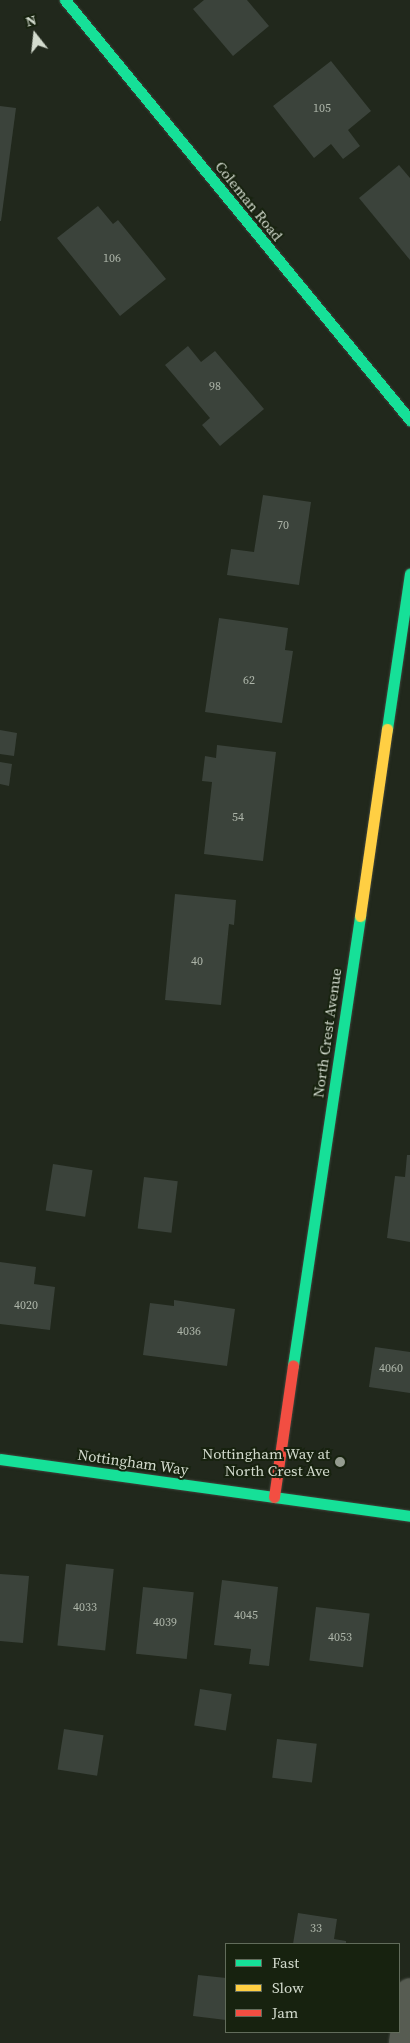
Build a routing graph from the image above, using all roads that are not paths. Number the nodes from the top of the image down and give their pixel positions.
1 (65, 0) edge
2 (410, 420) edge
3 (410, 574) edge
4 (0, 1459) edge
5 (274, 1497) junction
6 (410, 1516) edge
7 (410, 1992) edge
8 (403, 2043) edge

1 - 2 street, Coleman Road
3 - 5 street, North Crest Avenue
4 - 5 street, Nottingham Way
5 - 6 street, Nottingham Way
7 - 8 street

